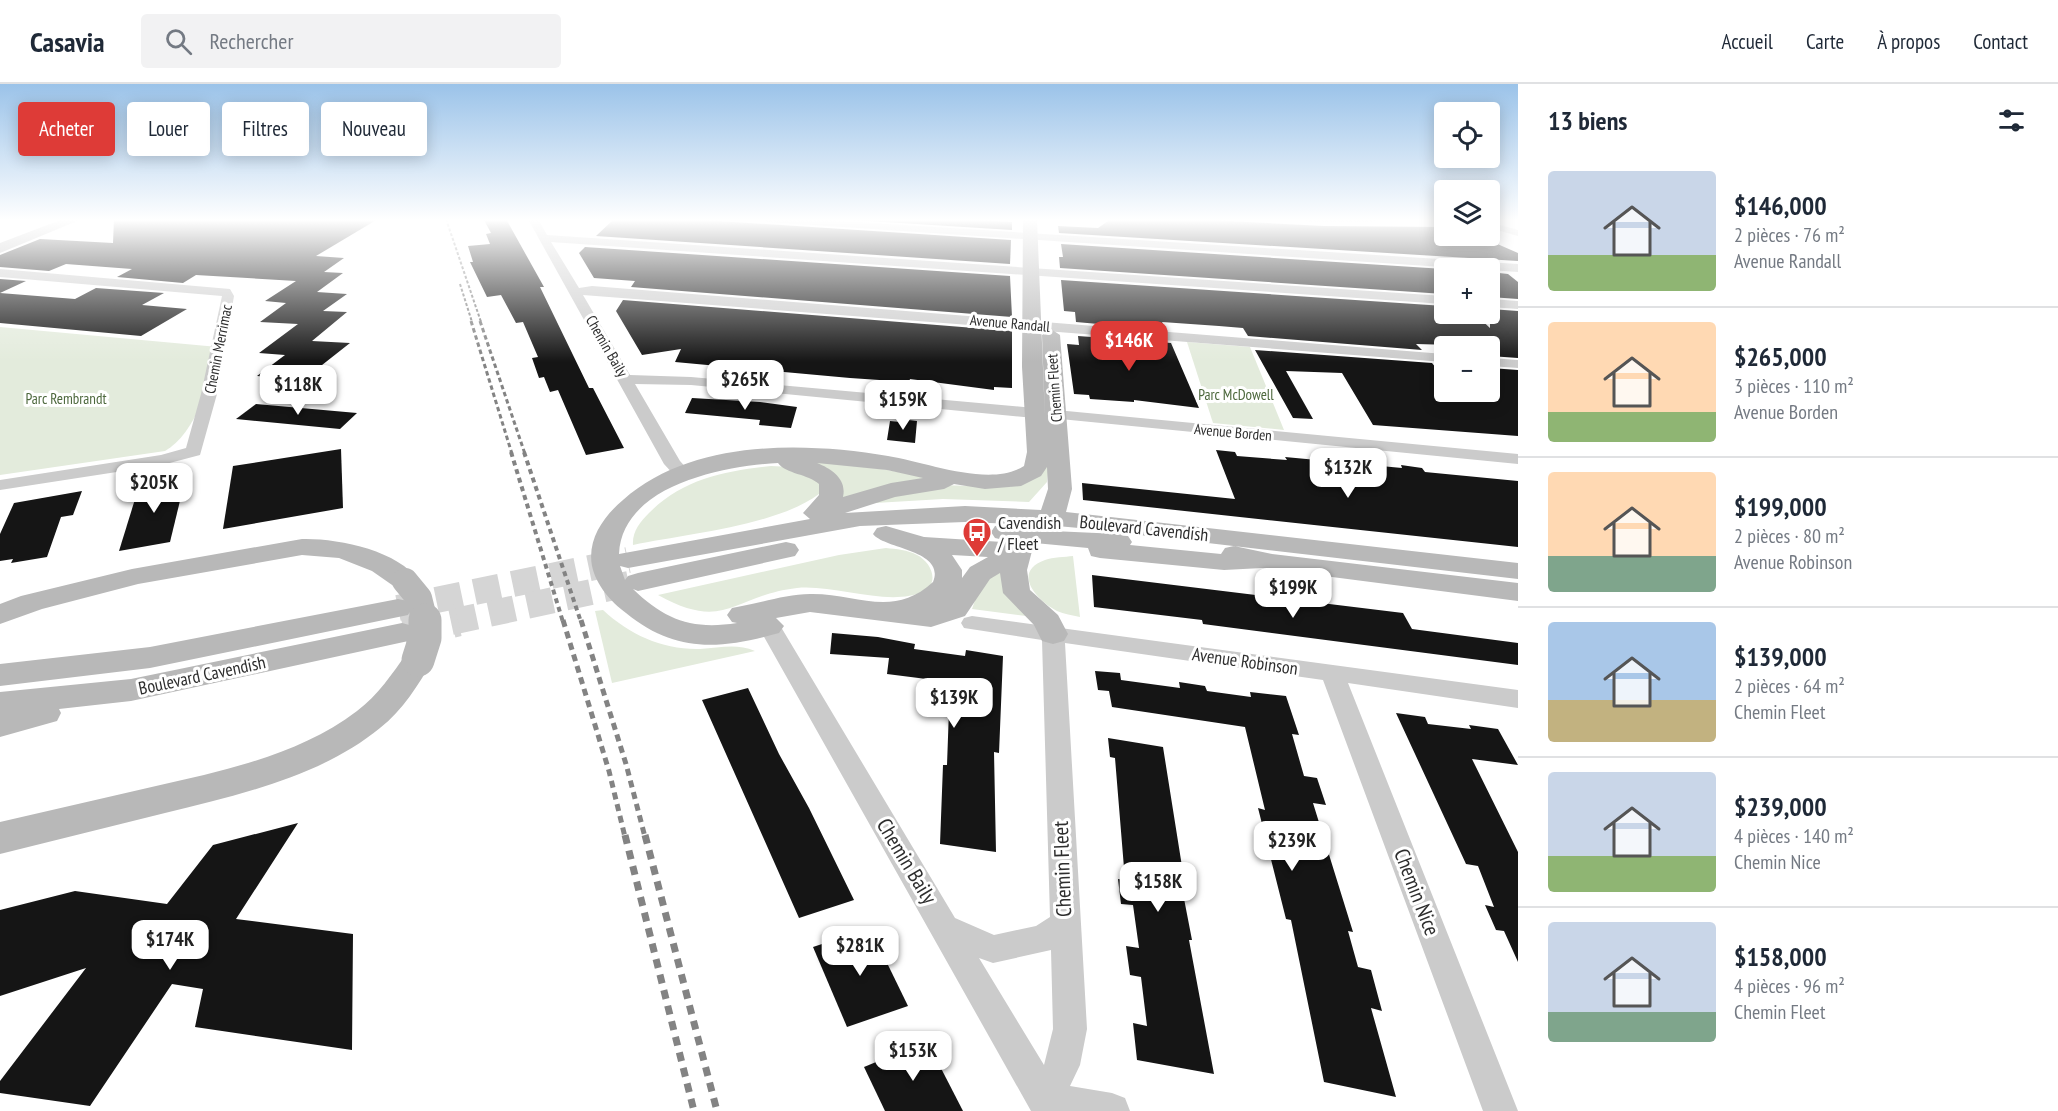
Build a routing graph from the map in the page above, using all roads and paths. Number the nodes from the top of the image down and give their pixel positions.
1 (561, 267) edge
2 (922, 267) edge
3 (1040, 267) edge
4 (0, 273) edge
5 (1041, 276) junction
6 (575, 292) junction
7 (1434, 299) edge
8 (1500, 304) edge
9 (1518, 305) edge
10 (1044, 320) junction
11 (1434, 357) edge
12 (1500, 363) edge
13 (1518, 364) edge
14 (626, 380) junction
15 (1045, 414) junction
16 (770, 458) junction
17 (1518, 459) edge
18 (682, 473) junction
19 (970, 480) junction
20 (0, 485) edge
21 (816, 513) junction
22 (1051, 518) junction
23 (886, 534) junction
24 (1020, 542) junction
25 (921, 545) junction
26 (688, 548) junction
27 (1518, 571) edge
28 (132, 577) junction
29 (1518, 592) edge
30 (0, 599) edge
31 (892, 612) junction
32 (0, 615) edge
33 (765, 619) junction
34 (406, 620) junction
35 (972, 623) dead end
36 (1053, 634) junction
37 (1332, 673) junction
38 (0, 675) edge
39 (131, 690) junction
40 (1518, 699) edge
41 (0, 704) edge
42 (0, 725) edge
43 (0, 838) edge
44 (1064, 925) junction
45 (946, 928) junction
46 (1047, 1105) edge
47 (1112, 1111) edge
48 (1501, 1111) edge

1 - 6 street, Chemin Baily
2 - 5 street
3 - 5 main road, Chemin Fleet
4 - 20 street, Chemin Merrimac
5 - 7 street
5 - 10 main road, Chemin Fleet
6 - 10 street, Avenue Randall
6 - 14 street, Chemin Baily
8 - 9 street
10 - 11 street, Avenue Randall
10 - 15 main road, Chemin Fleet
12 - 13 street
14 - 15 street, Avenue Borden
14 - 18 street, Chemin Baily
15 - 17 street, Avenue Borden
15 - 19 main road, Chemin Fleet
15 - 22 main road, Chemin Fleet
16 - 18 main road
16 - 19 main road
16 - 21 main road
18 - 33 main road
19 - 21 main road
21 - 26 main road
22 - 24 main road
22 - 26 main road, Boulevard Cavendish
22 - 27 main road, Boulevard Cavendish
23 - 24 main road, Boulevard Cavendish
23 - 25 main road
23 - 26 main road, Boulevard Cavendish
24 - 25 main road
24 - 29 main road
24 - 31 main road
24 - 36 main road
25 - 31 main road
28 - 30 main road
28 - 32 main road
28 - 34 main road
31 - 33 main road
33 - 45 street, Chemin Baily
34 - 38 main road, Boulevard Cavendish
34 - 39 main road, Boulevard Cavendish
34 - 43 main road
35 - 36 street, Avenue Robinson
36 - 37 street, Avenue Robinson
36 - 44 street, Chemin Fleet
37 - 40 street, Avenue Robinson
37 - 48 street, Chemin Nice
39 - 41 main road, Boulevard Cavendish
39 - 42 main road
44 - 45 street
44 - 46 street, Chemin Fleet
45 - 46 street, Chemin Baily
46 - 47 street

